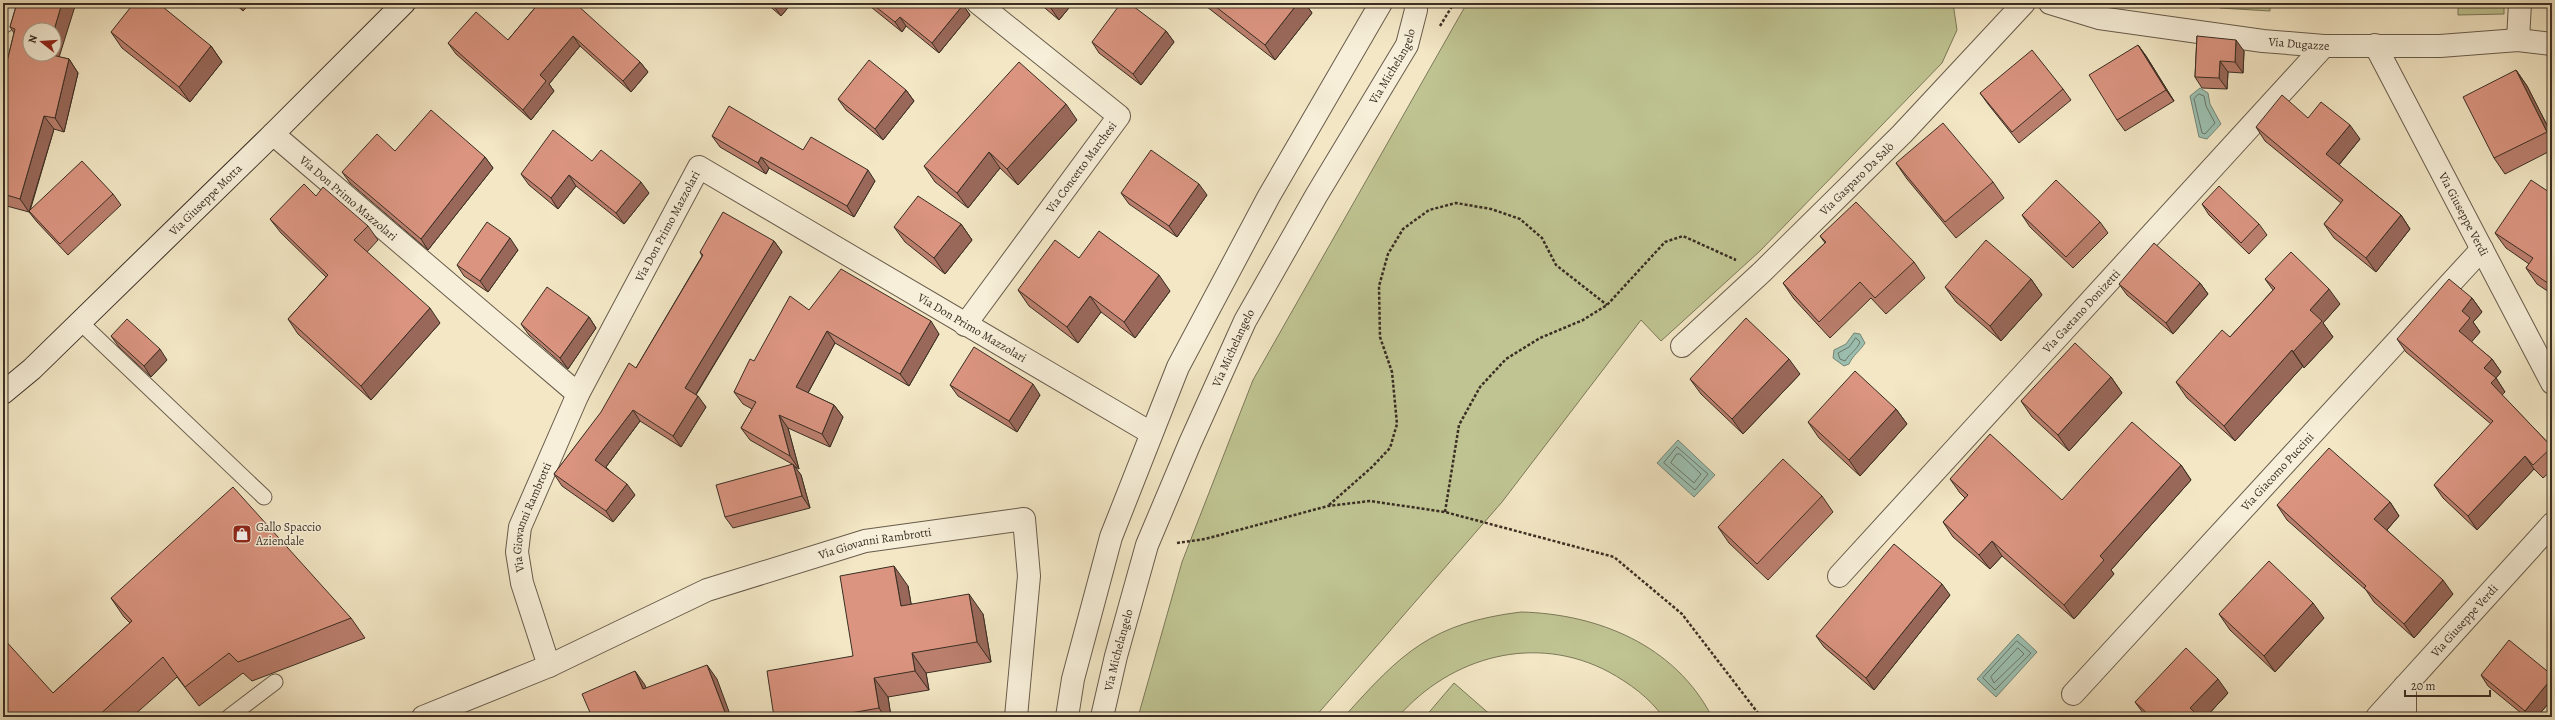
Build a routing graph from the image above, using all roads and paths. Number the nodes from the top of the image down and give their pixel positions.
1 (8, 3) edge
2 (404, 3) edge
3 (978, 3) edge
4 (1381, 3) edge
5 (1415, 3) edge
6 (1454, 3) edge
7 (2024, 3) edge
8 (2050, 3) edge
9 (2520, 3) edge
10 (3, 22) edge
11 (1438, 30) dead end
12 (2518, 40) junction
13 (2552, 44) edge
14 (2375, 45) junction
15 (2324, 46) junction
16 (273, 134) junction
17 (2482, 249) junction
18 (1762, 272) junction
19 (1607, 305) junction
20 (80, 322) junction
21 (965, 325) junction
22 (1682, 346) dead end
23 (2552, 383) edge
24 (3, 393) edge
25 (578, 394) junction
26 (1151, 433) junction
27 (264, 497) dead end
28 (1328, 506) junction
29 (1445, 512) junction
30 (2552, 524) edge
31 (1147, 545) junction
32 (1839, 576) dead end
33 (549, 666) junction
34 (275, 682) dead end
35 (2405, 686) junction
36 (2073, 694) dead end
37 (229, 717) edge
38 (422, 717) edge
39 (1016, 717) edge
40 (1067, 717) edge
41 (1102, 717) edge
42 (1761, 717) edge
43 (2377, 717) edge
44 (2405, 717) edge

1 - 10 street
2 - 16 street, Via Giuseppe Motta
3 - 21 street, Via Concetto Marchesi
4 - 26 street
5 - 31 street, Via Michelangelo
6 - 11 path
7 - 18 street, Via Gasparo Da Salò
8 - 15 street, Via Dugazze
9 - 12 street
12 - 13 street, Via Dugazze
12 - 14 street, Via Dugazze
14 - 15 street, Via Dugazze
14 - 17 street, Via Giuseppe Verdi
15 - 32 street, Via Gaetano Donizetti
16 - 20 street, Via Giuseppe Motta
16 - 25 street, Via Don Primo Mazzolari
17 - 23 street, Via Giuseppe Verdi
17 - 36 street, Via Giacomo Puccini
18 - 19 path
18 - 22 street, Via Gasparo Da Salò
19 - 28 path
19 - 29 path
20 - 24 street, Via Giuseppe Motta
20 - 27 lane
21 - 25 street, Via Don Primo Mazzolari
21 - 26 street, Via Don Primo Mazzolari
25 - 33 street, Via Giovanni Rambrotti
26 - 40 street
28 - 29 path
28 - 31 path
29 - 42 path
30 - 35 street, Via Giuseppe Verdi
31 - 41 street, Via Michelangelo
33 - 38 street, Via Giovanni Rambrotti
33 - 39 street, Via Giovanni Rambrotti
34 - 37 lane
35 - 43 street, Via Giuseppe Verdi
35 - 44 street

